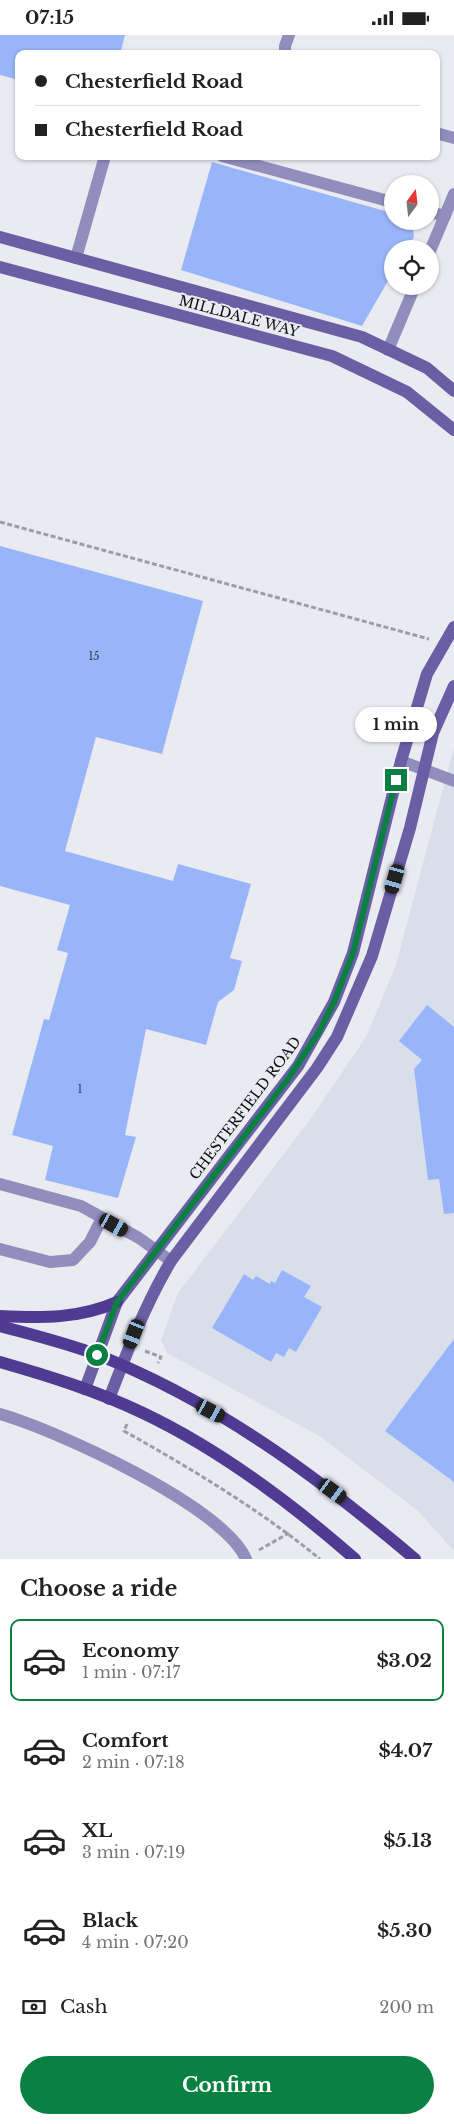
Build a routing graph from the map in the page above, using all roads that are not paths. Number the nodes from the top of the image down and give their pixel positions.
1 (289, 35) edge
2 (285, 50) edge
3 (440, 134) edge
4 (454, 138) edge
5 (103, 160) edge
6 (237, 160) edge
7 (454, 194) edge
8 (384, 200) edge
9 (439, 215) edge
10 (444, 216) junction
11 (0, 237) edge
12 (434, 240) edge
13 (76, 258) junction
14 (0, 267) edge
15 (411, 295) edge
16 (388, 350) junction
17 (454, 391) edge
18 (454, 429) edge
19 (454, 627) edge
20 (454, 687) edge
21 (401, 761) junction
22 (425, 769) junction
23 (454, 781) edge
24 (0, 1185) edge
25 (102, 1218) junction
26 (0, 1249) edge
27 (156, 1249) junction
28 (171, 1261) junction
29 (117, 1302) junction
30 (0, 1316) edge
31 (0, 1326) edge
32 (97, 1355) junction
33 (0, 1362) edge
34 (122, 1365) junction
35 (85, 1389) junction
36 (109, 1399) junction
37 (0, 1414) edge
38 (246, 1558) edge
39 (355, 1559) edge
40 (415, 1559) edge

1 - 2 street
3 - 4 street
5 - 13 street
6 - 8 street
7 - 10 street
9 - 10 street
10 - 12 street
11 - 13 street, MILLDALE WAY
13 - 16 street, MILLDALE WAY
14 - 18 street, MILLDALE WAY
15 - 16 street
16 - 17 street, MILLDALE WAY
19 - 21 street, CHESTERFIELD ROAD
20 - 22 street
21 - 22 street
21 - 27 street, CHESTERFIELD ROAD
22 - 23 street
22 - 28 street
24 - 25 street
25 - 26 street
25 - 27 street
27 - 28 street
27 - 29 street, CHESTERFIELD ROAD
28 - 34 street
29 - 30 main road
29 - 32 street, CHESTERFIELD ROAD
31 - 32 main road
32 - 34 main road
32 - 35 street, CHESTERFIELD ROAD
33 - 35 main road
34 - 36 street
34 - 40 main road
35 - 36 main road
36 - 39 main road
37 - 38 street

